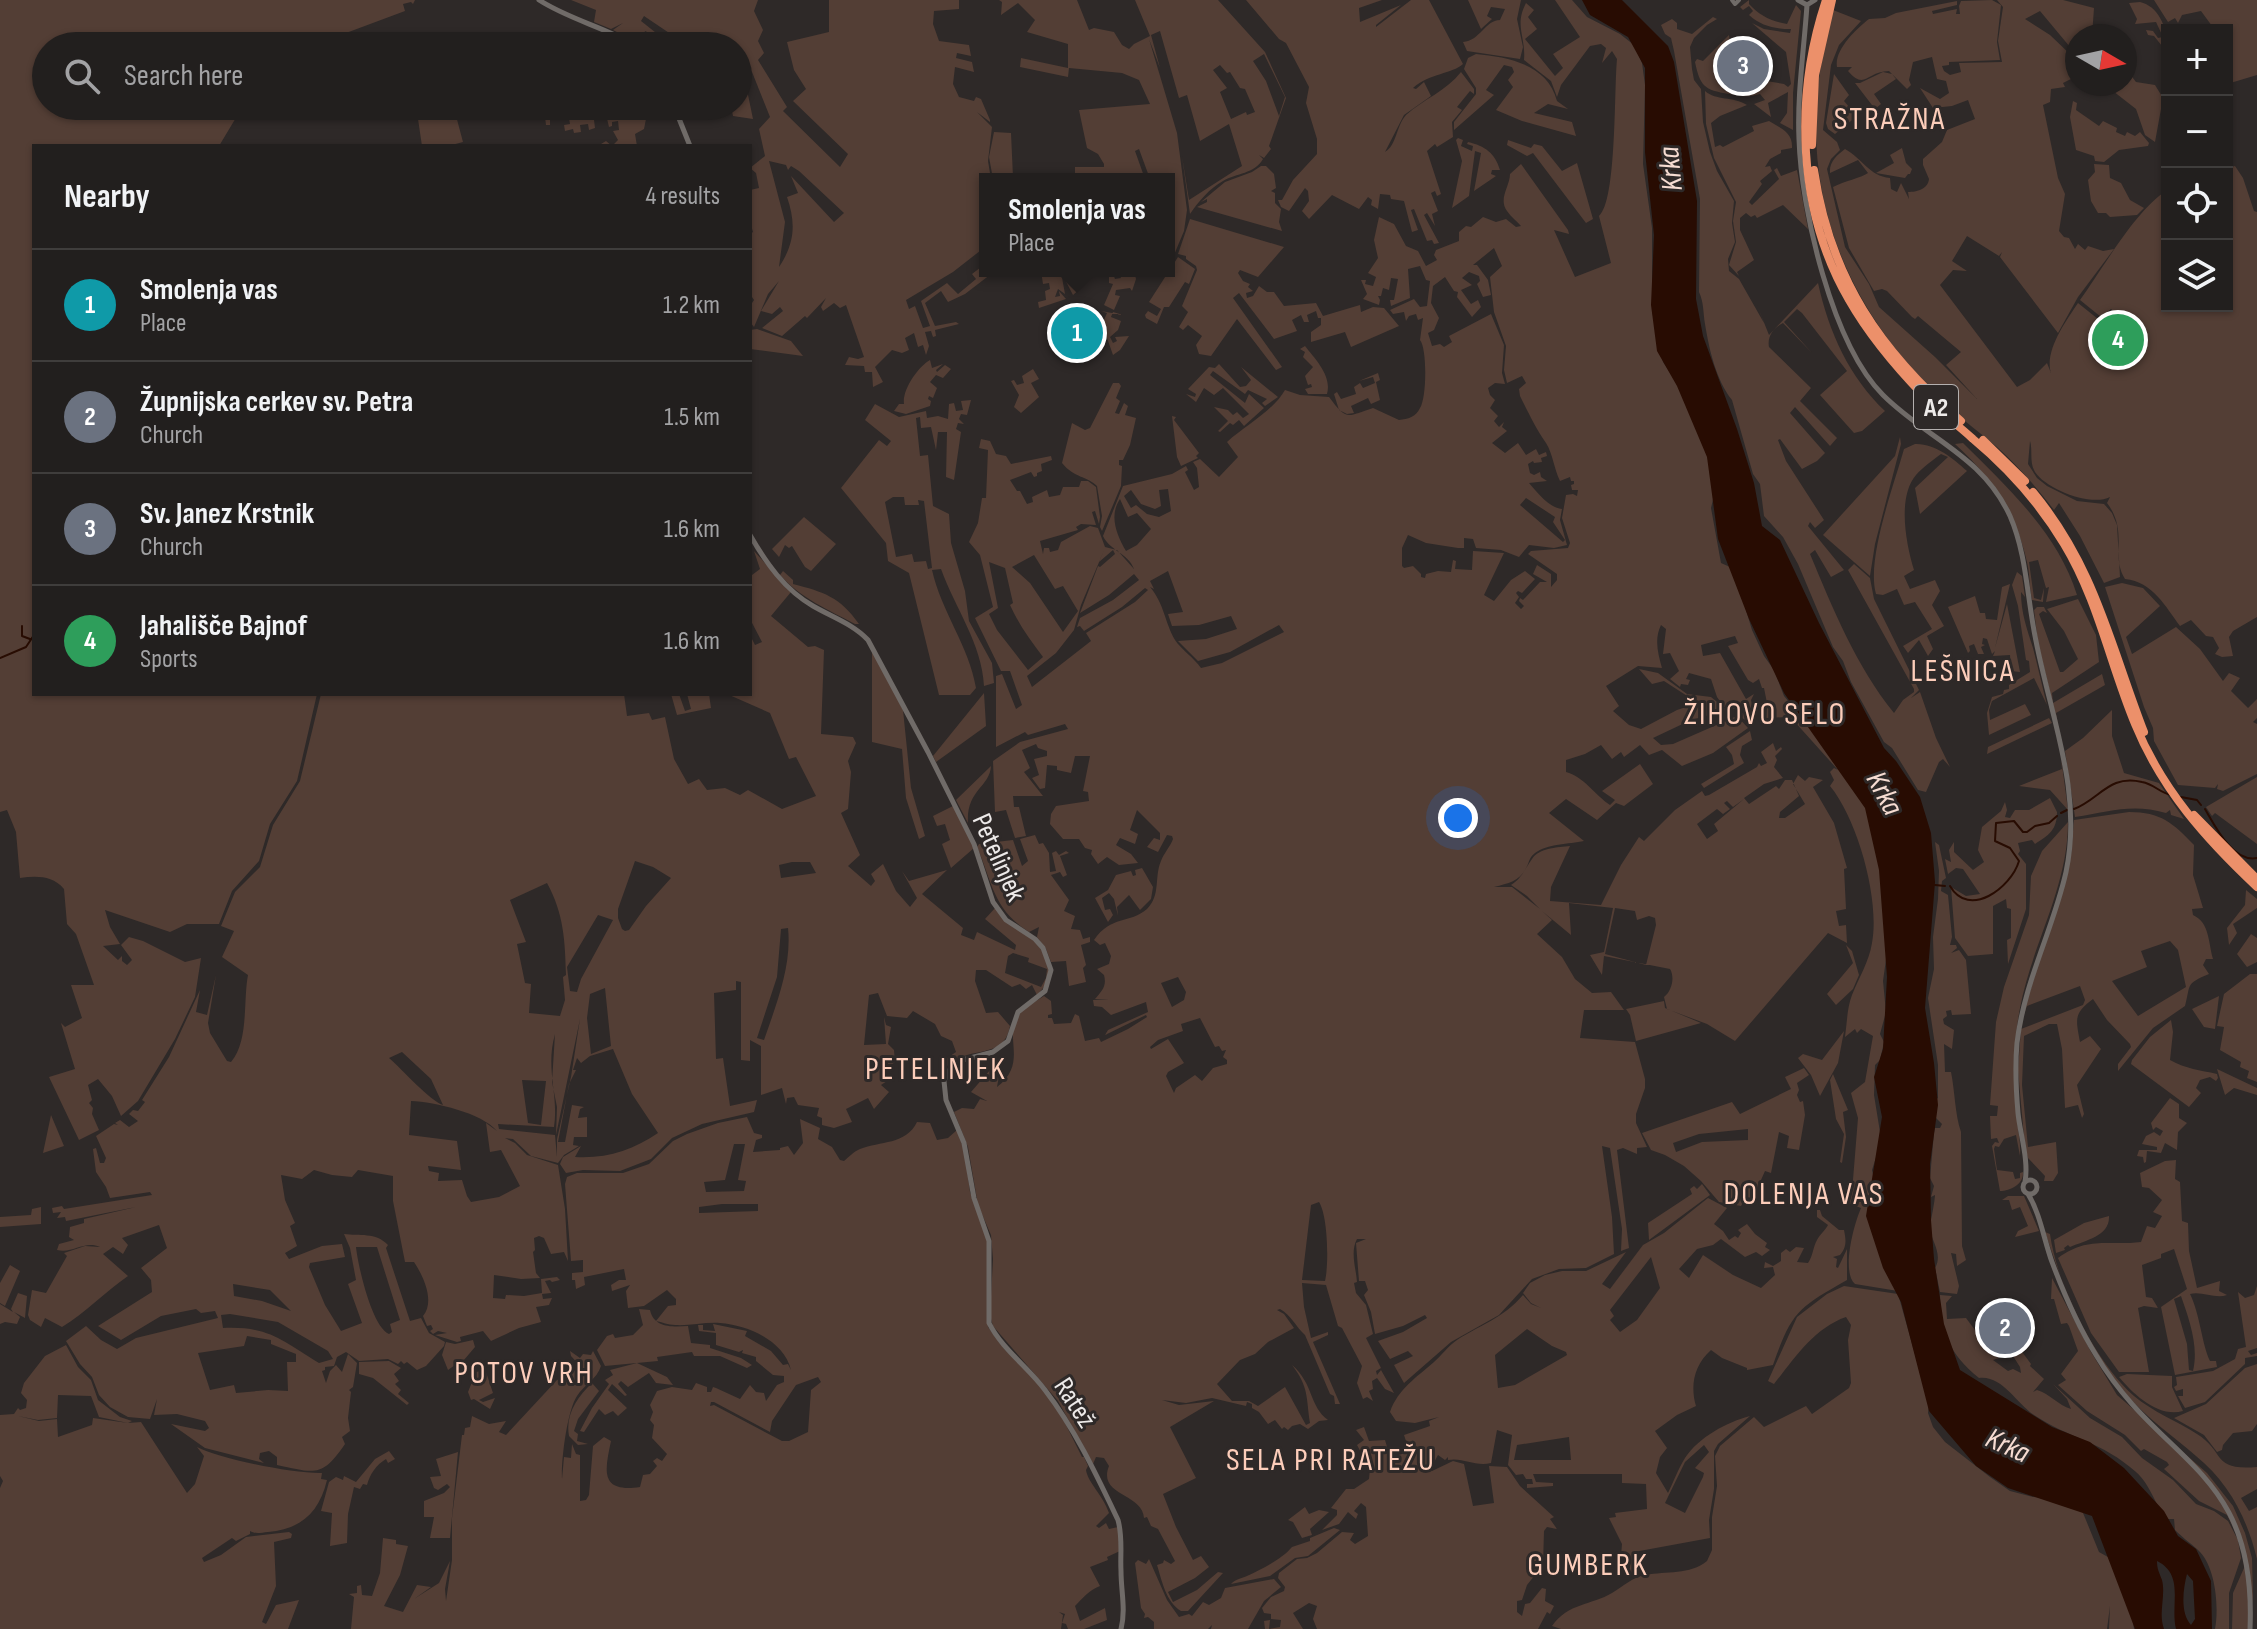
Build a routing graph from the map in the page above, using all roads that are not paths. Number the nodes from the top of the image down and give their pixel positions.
1 (539, 0) edge
2 (1732, 0) edge
3 (1739, 0) edge
4 (1798, 0) edge
5 (1815, 0) edge
6 (1826, 0) edge
7 (1832, 0) edge
8 (1807, 5) junction
9 (610, 32) edge
10 (1816, 46) junction
11 (680, 120) edge
12 (689, 144) edge
13 (752, 538) edge
14 (2255, 881) edge
15 (2024, 1155) junction
16 (2032, 1180) junction
17 (2025, 1182) junction
18 (2035, 1192) junction
19 (2028, 1194) junction
20 (977, 1207) joint
21 (2036, 1213) junction
22 (2207, 1469) dead end
23 (2255, 1575) edge
24 (1121, 1629) edge
25 (2250, 1629) edge

1 - 9 main road
2 - 3 street
4 - 8 main road
5 - 8 main road
6 - 10 highway, A2
7 - 10 highway, A2
8 - 15 main road
10 - 14 highway, A2
11 - 12 main road
13 - 20 main road, Petelinjek
15 - 16 main road
15 - 17 main road
16 - 17 main road
16 - 18 main road
17 - 19 main road
18 - 19 main road
18 - 21 main road
19 - 21 main road
20 - 24 main road, Ratež
21 - 22 main road
23 - 25 main road

